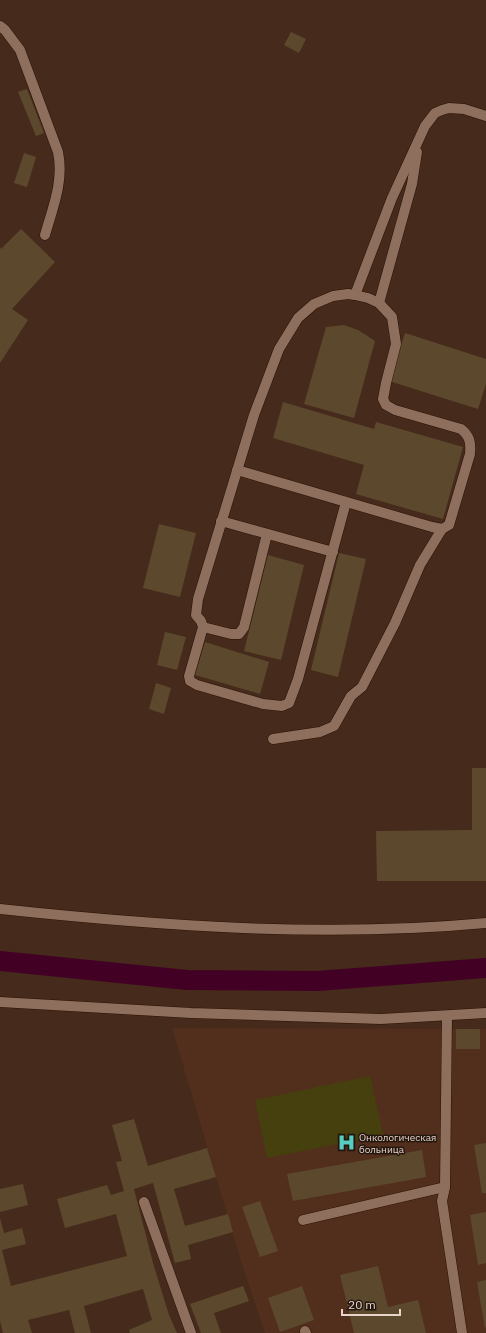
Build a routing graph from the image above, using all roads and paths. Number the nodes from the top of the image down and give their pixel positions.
1 (0, 26) edge
2 (486, 116) edge
3 (418, 142) junction
4 (45, 235) dead end
5 (356, 295) junction
6 (378, 303) junction
7 (237, 470) junction
8 (346, 502) junction
9 (221, 521) junction
10 (442, 529) junction
11 (267, 534) junction
12 (333, 552) junction
13 (203, 627) junction
14 (273, 739) dead end
15 (0, 909) edge
16 (486, 923) edge
17 (0, 1002) edge
18 (486, 1013) edge
19 (448, 1016) junction
20 (445, 1187) junction
21 (144, 1202) dead end
22 (303, 1220) dead end
23 (191, 1333) edge
24 (462, 1333) edge

1 - 4 street
2 - 3 street
3 - 5 street
3 - 6 street
5 - 6 street
5 - 7 street
6 - 10 street
7 - 8 street
7 - 9 street
8 - 10 street
8 - 12 street
9 - 11 street
9 - 13 street
10 - 14 street
11 - 12 street
11 - 13 street
12 - 13 street
15 - 16 street
17 - 19 street
18 - 19 street
19 - 20 street
20 - 22 street
20 - 24 street
21 - 23 street

